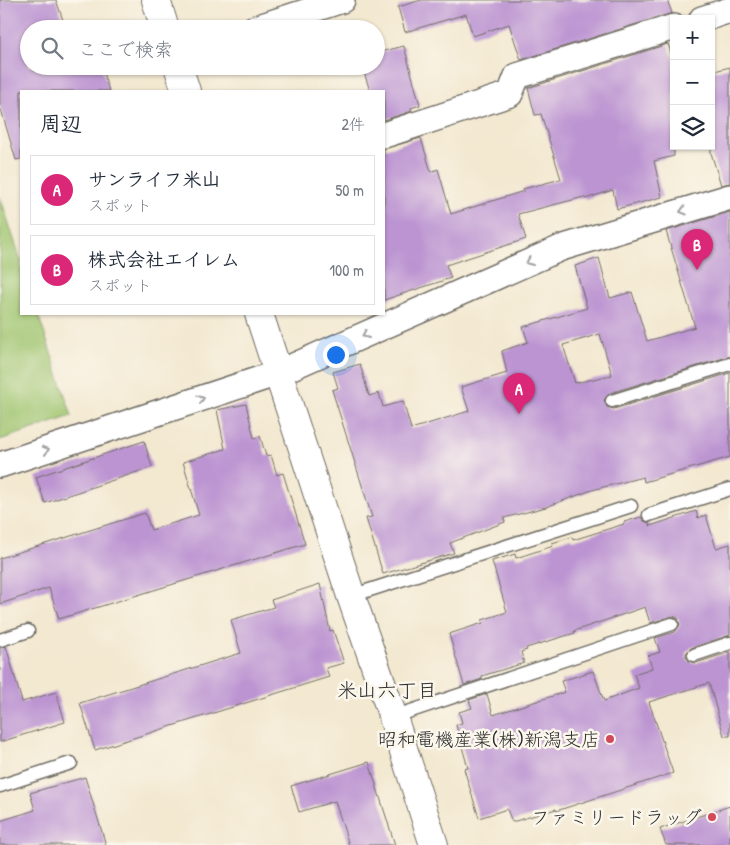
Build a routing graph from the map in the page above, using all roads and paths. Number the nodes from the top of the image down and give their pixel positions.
1 (156, 0) edge
2 (342, 0) edge
3 (730, 10) edge
4 (714, 15) edge
5 (162, 20) edge
6 (281, 20) edge
7 (670, 28) edge
8 (181, 75) edge
9 (186, 90) edge
10 (385, 134) edge
11 (730, 197) edge
12 (259, 315) edge
13 (730, 364) edge
14 (278, 373) junction
15 (612, 401) dead end
16 (0, 465) edge
17 (730, 488) edge
18 (631, 506) dead end
19 (649, 515) dead end
20 (351, 596) junction
21 (672, 624) dead end
22 (28, 631) dead end
23 (0, 640) edge
24 (730, 643) edge
25 (694, 655) dead end
26 (393, 717) junction
27 (71, 763) dead end
28 (0, 786) edge
29 (434, 845) edge

1 - 5 street
2 - 6 street
3 - 4 street
7 - 10 street
8 - 9 street
11 -> 14 street
12 - 14 street
13 - 15 lane
16 -> 14 street
14 - 20 street
17 - 19 lane
18 - 20 lane
20 - 26 street
21 - 26 lane
22 - 23 lane
24 - 25 lane
26 - 29 street
27 - 28 lane

